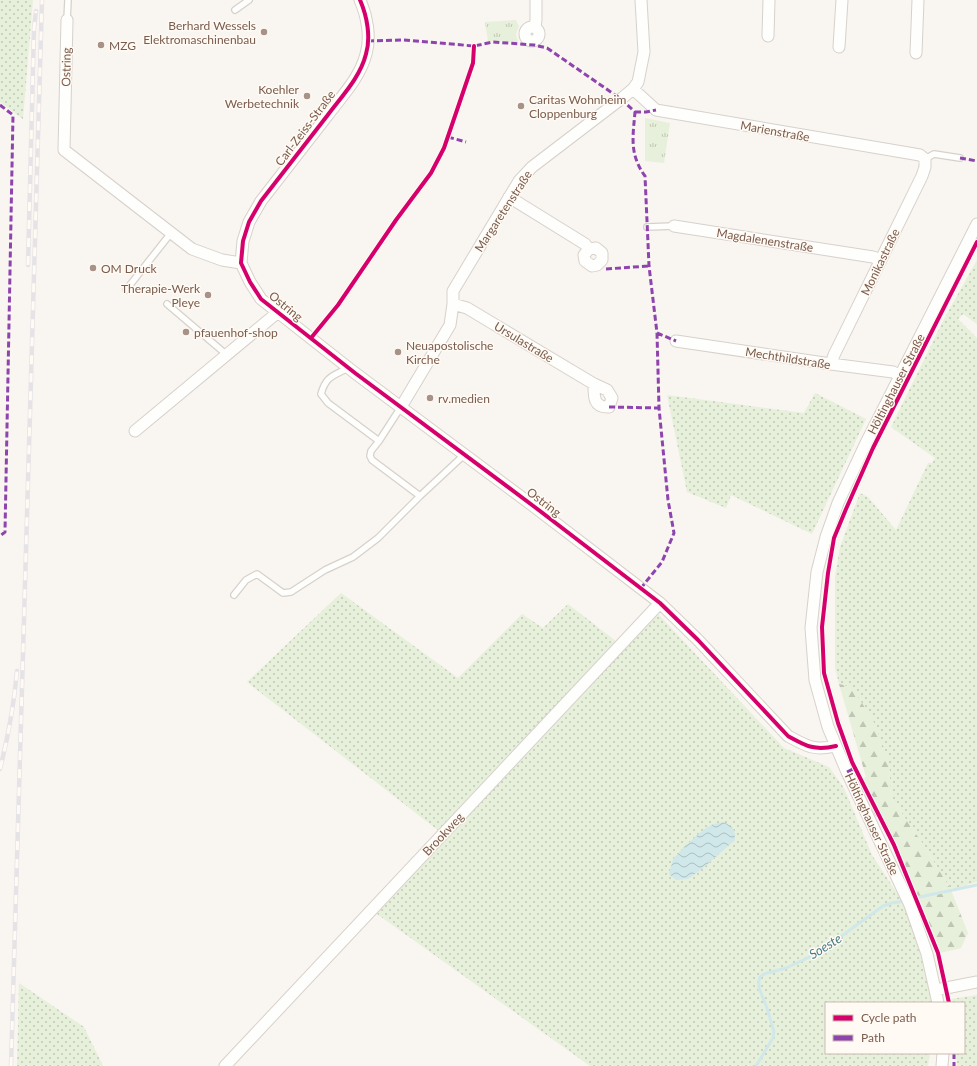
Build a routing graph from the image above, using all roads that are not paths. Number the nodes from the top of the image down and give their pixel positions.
1 (68, 0) edge
2 (249, 0) edge
3 (360, 0) edge
4 (536, 0) edge
5 (641, 0) edge
6 (768, 0) edge
7 (842, 0) edge
8 (918, 0) edge
9 (235, 10) dead end
10 (67, 20) joint
11 (768, 36) dead end
12 (534, 43) dead end
13 (839, 47) dead end
14 (916, 53) dead end
15 (633, 89) junction
16 (960, 158) dead end
17 (925, 159) junction
18 (509, 197) junction
19 (977, 224) edge
20 (647, 226) dead end
21 (674, 226) joint
22 (172, 232) junction
23 (882, 260) junction
24 (241, 263) junction
25 (603, 266) dead end
26 (126, 290) dead end
27 (167, 304) dead end
28 (453, 304) junction
29 (277, 313) junction
30 (676, 340) dead end
31 (227, 355) junction
32 (830, 364) junction
33 (348, 368) junction
34 (900, 376) junction
35 (594, 384) dead end
36 (401, 407) junction
37 (135, 431) dead end
38 (379, 441) junction
39 (464, 455) junction
40 (420, 496) junction
41 (234, 596) dead end
42 (660, 603) junction
43 (836, 746) junction
44 (977, 982) edge
45 (936, 990) junction
46 (938, 1002) edge
47 (943, 1054) edge
48 (225, 1066) edge
49 (942, 1066) edge

1 - 10 lane
2 - 9 lane
3 - 24 street, Carl-Zeiss-Straße
4 - 12 street
5 - 15 street, Margaretenstraße
6 - 11 street
7 - 13 street
8 - 14 street
10 - 22 street, Ostring
15 - 17 street, Marienstraße
15 - 18 street, Margaretenstraße
16 - 17 lane
17 - 23 street, Monikastraße
18 - 25 street
18 - 28 street, Margaretenstraße
19 - 34 street, Höltinghauser Straße
20 - 21 lane, Magdalenenstraße
21 - 23 street, Magdalenenstraße
22 - 24 street, Ostring
22 - 26 lane
23 - 32 street, Monikastraße
24 - 29 street, Ostring
27 - 31 lane
28 - 35 street, Ursulastraße
28 - 36 street, Margaretenstraße
29 - 31 street, Ostring
29 - 33 street, Ostring
30 - 32 street, Mechthildstraße
31 - 37 street, Ostring
32 - 34 street, Mechthildstraße
33 - 36 street, Ostring
33 - 38 lane
34 - 43 street, Höltinghauser Straße
36 - 38 lane
36 - 39 street, Ostring
38 - 40 lane
39 - 40 lane
39 - 42 street, Ostring
40 - 41 lane
42 - 43 street, Ostring
42 - 48 street, Brookweg
43 - 45 street, Höltinghauser Straße
44 - 45 street
45 - 46 street, Höltinghauser Straße
47 - 49 street

